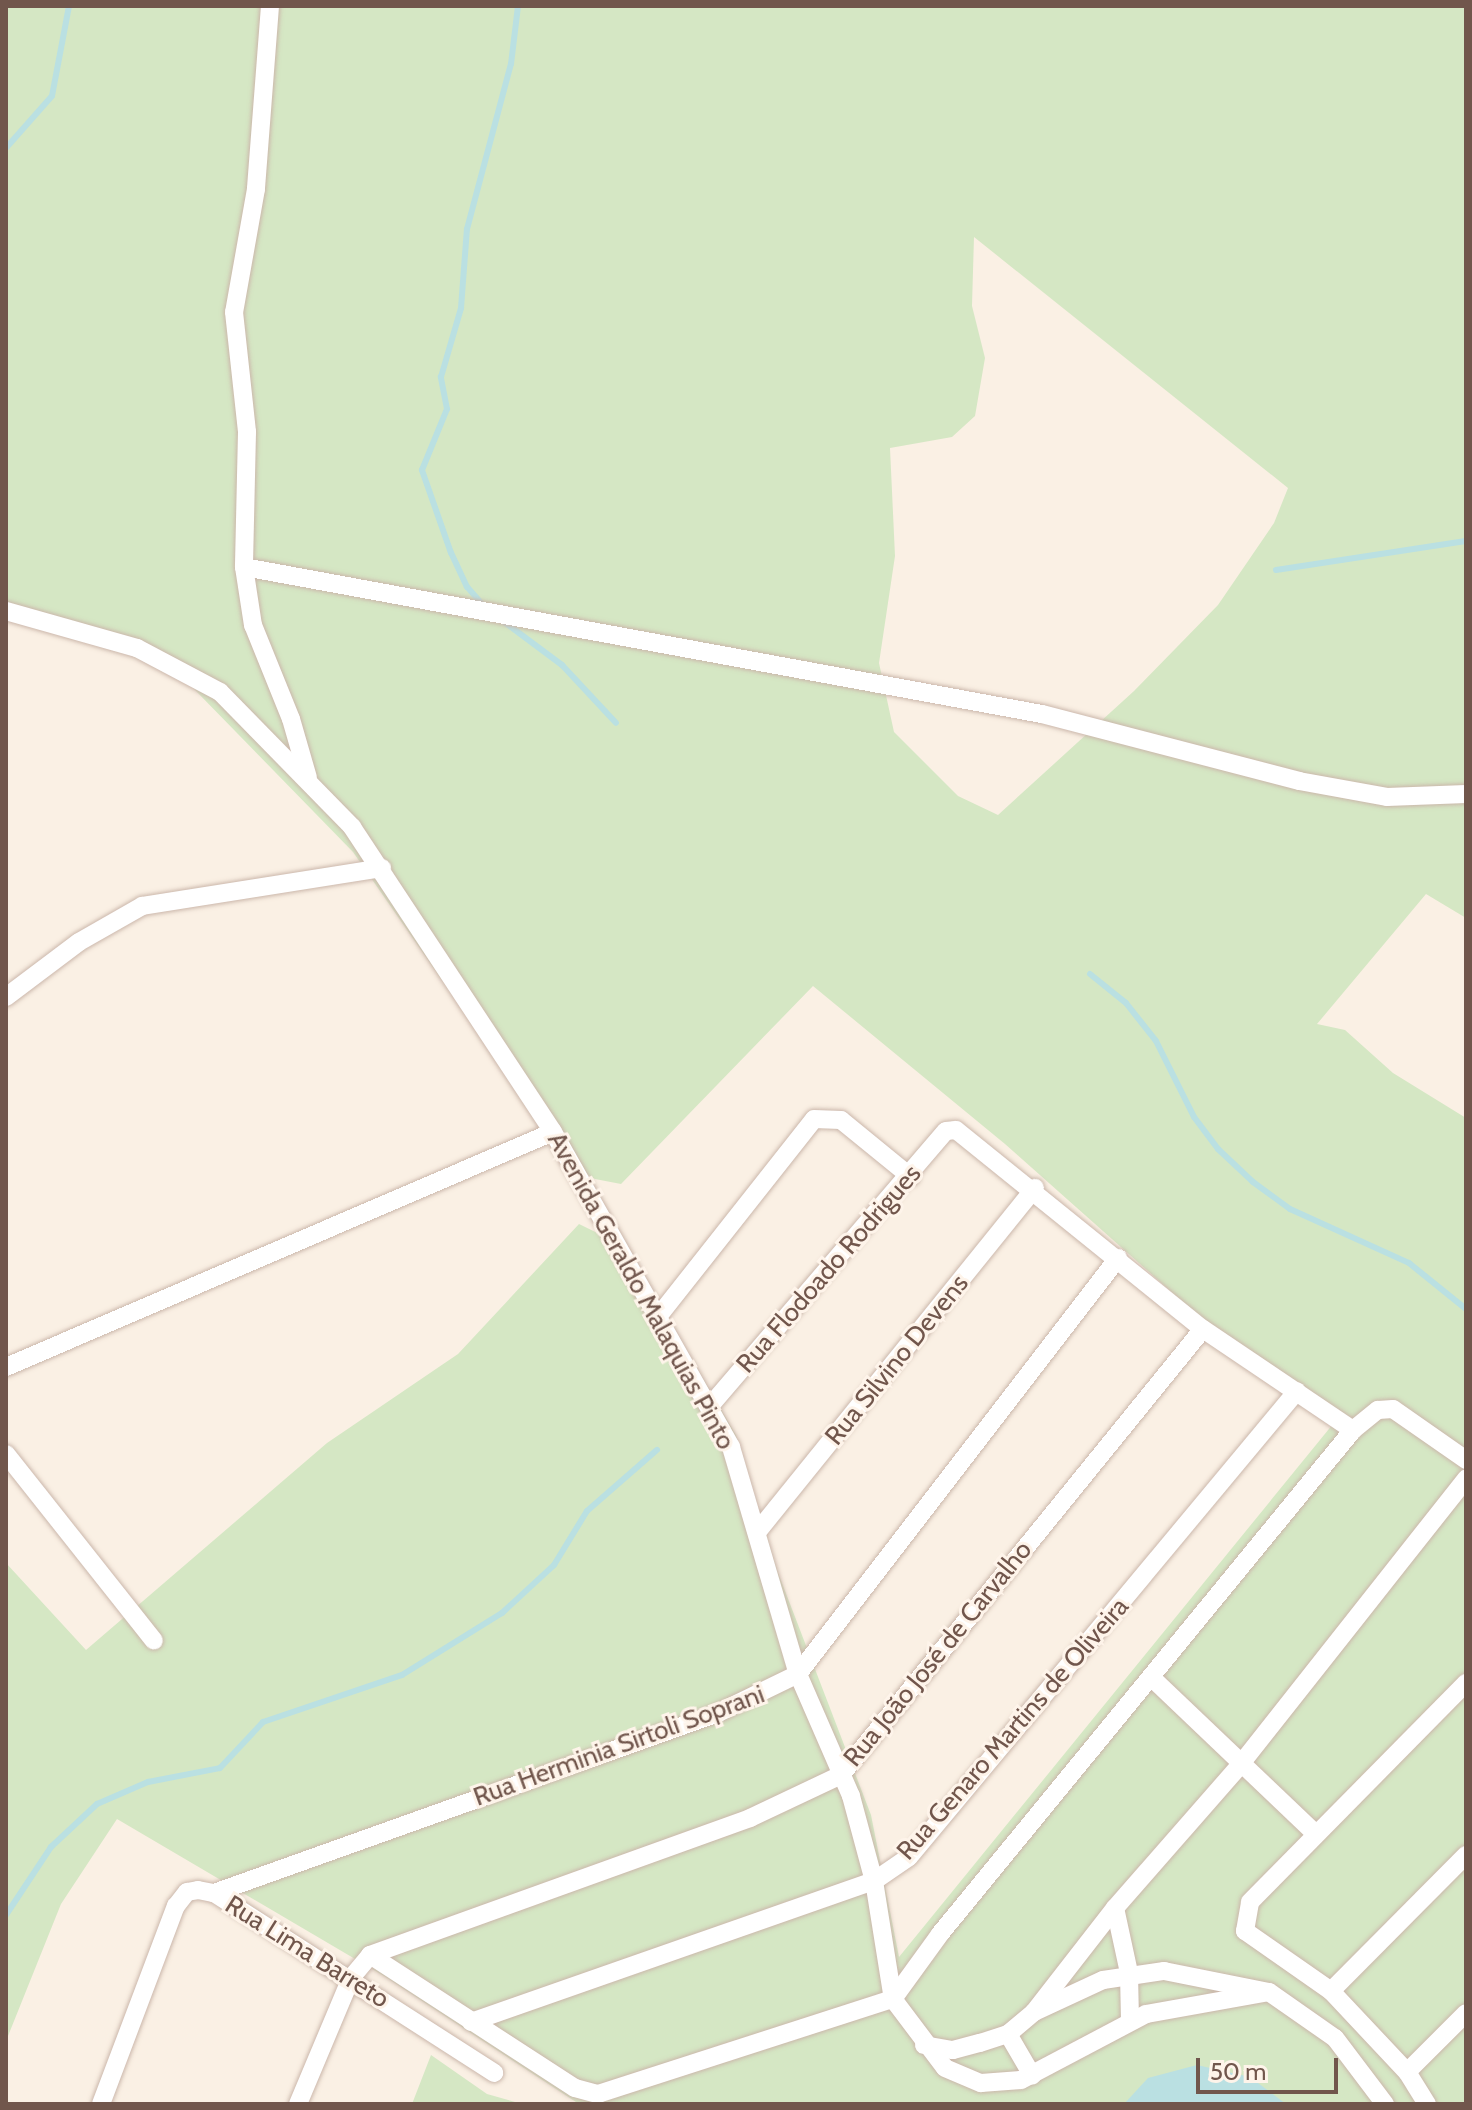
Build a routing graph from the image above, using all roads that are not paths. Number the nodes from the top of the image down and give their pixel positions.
1 (270, 6) edge
2 (244, 567) junction
3 (6, 611) edge
4 (308, 778) junction
5 (1466, 794) edge
6 (382, 868) junction
7 (6, 997) edge
8 (553, 1132) junction
9 (911, 1177) junction
10 (1035, 1188) junction
11 (1118, 1258) junction
12 (657, 1318) junction
13 (1203, 1329) junction
14 (6, 1367) edge
15 (1297, 1391) junction
16 (710, 1406) junction
17 (1353, 1430) junction
18 (6, 1454) edge
19 (1466, 1460) edge
20 (1466, 1479) edge
21 (758, 1531) junction
22 (154, 1641) dead end
23 (798, 1674) junction
24 (1152, 1678) junction
25 (1466, 1683) edge
26 (1240, 1765) junction
27 (841, 1775) junction
28 (1315, 1833) junction
29 (1466, 1855) edge
30 (874, 1881) junction
31 (214, 1893) junction
32 (1115, 1908) junction
33 (370, 1955) junction
34 (1129, 1973) junction
35 (351, 1978) junction
36 (1331, 1991) junction
37 (1269, 1992) junction
38 (893, 1999) junction
39 (1034, 2012) junction
40 (1466, 2013) edge
41 (1130, 2021) junction
42 (471, 2022) junction
43 (1008, 2034) junction
44 (924, 2045) junction
45 (1407, 2072) junction
46 (494, 2073) dead end
47 (1032, 2075) junction
48 (101, 2104) edge
49 (298, 2104) edge
50 (1385, 2104) edge
51 (1427, 2104) edge

1 - 2 street
2 - 4 street
2 - 5 street
3 - 4 street
4 - 6 street, Avenida Geraldo Malaquias Pinto
6 - 7 street
6 - 8 street, Avenida Geraldo Malaquias Pinto
8 - 12 street, Avenida Geraldo Malaquias Pinto
8 - 14 street
9 - 10 street, Rua Flodoado Rodrigues
9 - 12 street
9 - 16 street, Rua Flodoado Rodrigues
10 - 11 street
10 - 21 street, Rua Silvino Devens
11 - 13 street
11 - 23 street, Rua Herminia Sirtoli Soprani
12 - 16 street, Avenida Geraldo Malaquias Pinto
13 - 15 street
13 - 27 street, Rua João José de Carvalho
15 - 17 street
15 - 30 street, Rua Genaro Martins de Oliveira
16 - 21 street, Avenida Geraldo Malaquias Pinto
17 - 19 street
17 - 24 street
18 - 22 street
20 - 26 street
21 - 23 street, Avenida Geraldo Malaquias Pinto
23 - 27 street, Avenida Geraldo Malaquias Pinto
23 - 31 street, Rua Herminia Sirtoli Soprani
24 - 26 street
24 - 38 street
25 - 28 street
26 - 28 street
26 - 32 street
27 - 30 street, Avenida Geraldo Malaquias Pinto
27 - 33 street, Rua João José de Carvalho
28 - 36 street
29 - 36 street
30 - 38 street, Avenida Geraldo Malaquias Pinto
30 - 42 street, Rua Genaro Martins de Oliveira
31 - 35 street, Rua Lima Barreto
31 - 48 street, Rua Lima Barreto
32 - 34 street
32 - 39 street
33 - 35 street
33 - 42 street, Rua Lima Barreto
34 - 37 street
34 - 39 street
34 - 41 street
35 - 46 street, Rua Lima Barreto
35 - 49 street
36 - 45 street
37 - 41 street, Avenida Geraldo Malaquias Pinto
37 - 50 street
38 - 42 street, Rua Lima Barreto
38 - 44 street, Avenida Geraldo Malaquias Pinto
39 - 43 street
40 - 45 street
41 - 47 street, Avenida Geraldo Malaquias Pinto
43 - 44 street
43 - 47 street
44 - 47 street, Avenida Geraldo Malaquias Pinto
45 - 51 street

